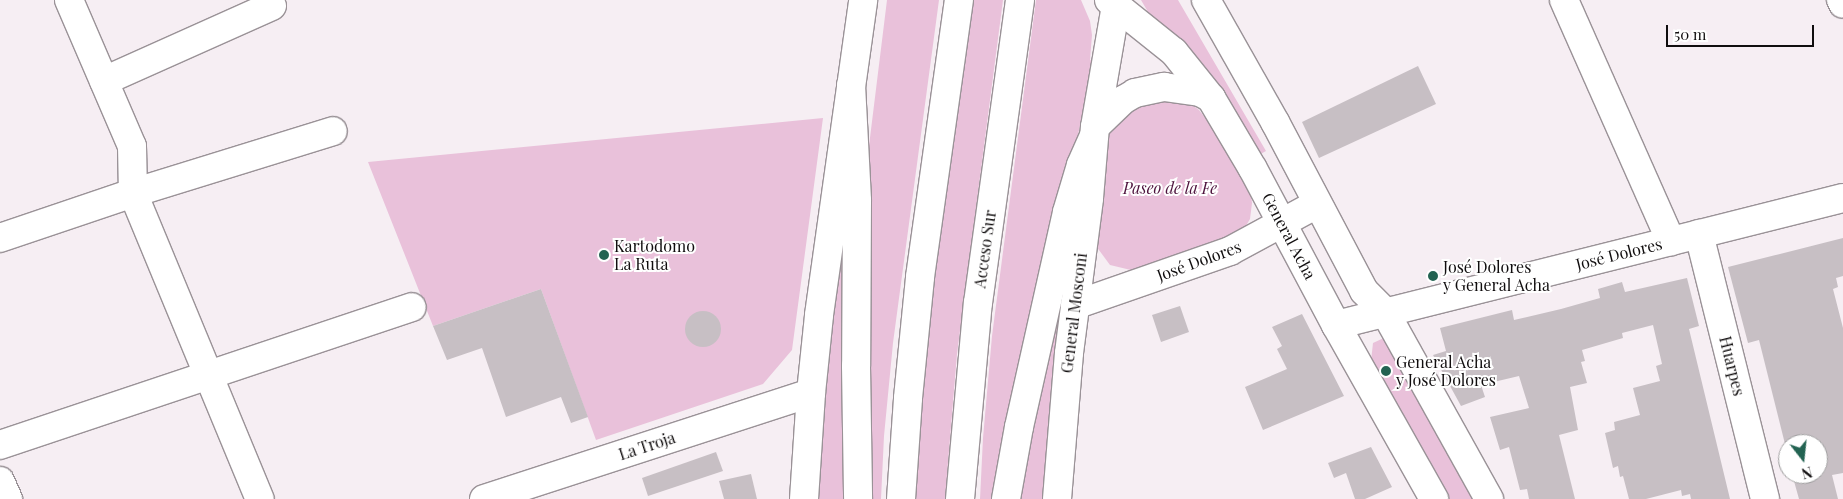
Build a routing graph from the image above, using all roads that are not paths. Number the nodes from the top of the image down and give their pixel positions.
1 (69, 0) edge
2 (863, 0) edge
3 (879, 0) edge
4 (959, 0) edge
5 (1020, 0) edge
6 (1564, 0) edge
7 (1841, 0) edge
8 (1114, 2) edge
9 (1211, 2) edge
10 (1843, 4) edge
11 (272, 6) dead end
12 (104, 80) junction
13 (851, 85) junction
14 (1211, 98) junction
15 (333, 131) dead end
16 (1094, 132) junction
17 (854, 146) junction
18 (838, 178) junction
19 (133, 193) junction
20 (1843, 198) edge
21 (1317, 204) junction
22 (1283, 223) junction
23 (1699, 234) junction
24 (0, 238) edge
25 (1671, 241) junction
26 (1075, 305) junction
27 (412, 307) dead end
28 (1385, 312) junction
29 (1336, 324) junction
30 (208, 375) junction
31 (811, 393) junction
32 (0, 445) edge
33 (0, 481) edge
34 (8, 499) edge
35 (260, 499) edge
36 (484, 499) edge
37 (804, 499) edge
38 (858, 499) edge
39 (901, 499) edge
40 (960, 499) edge
41 (1006, 499) edge
42 (1057, 499) edge
43 (1434, 499) edge
44 (1489, 499) edge
45 (1765, 499) edge

1 - 12 main road
2 - 13 main road
3 - 17 main road
4 - 39 main road
5 - 40 main road, Acceso Sur
6 - 25 main road
7 - 10 main road
8 - 14 main road, General Acha
8 - 16 main road
9 - 21 main road
11 - 12 main road
12 - 19 main road
13 - 17 main road
13 - 18 main road
14 - 16 main road
14 - 22 main road, General Acha
15 - 19 main road
16 - 26 main road, General Mosconi
16 - 41 main road
17 - 18 main road
17 - 38 main road
18 - 31 main road
19 - 24 main road
19 - 30 main road
20 - 23 main road, José Dolores
21 - 22 main road, José Dolores
21 - 28 main road
22 - 26 main road, José Dolores
22 - 29 main road, General Acha
23 - 25 main road, José Dolores
23 - 45 main road, Huarpes
25 - 28 main road, José Dolores
26 - 42 main road, General Mosconi
27 - 30 main road
28 - 29 main road, José Dolores
28 - 44 main road
29 - 43 main road, General Acha
30 - 32 main road
30 - 35 main road
31 - 36 main road, La Troja
31 - 37 main road
33 - 34 main road

